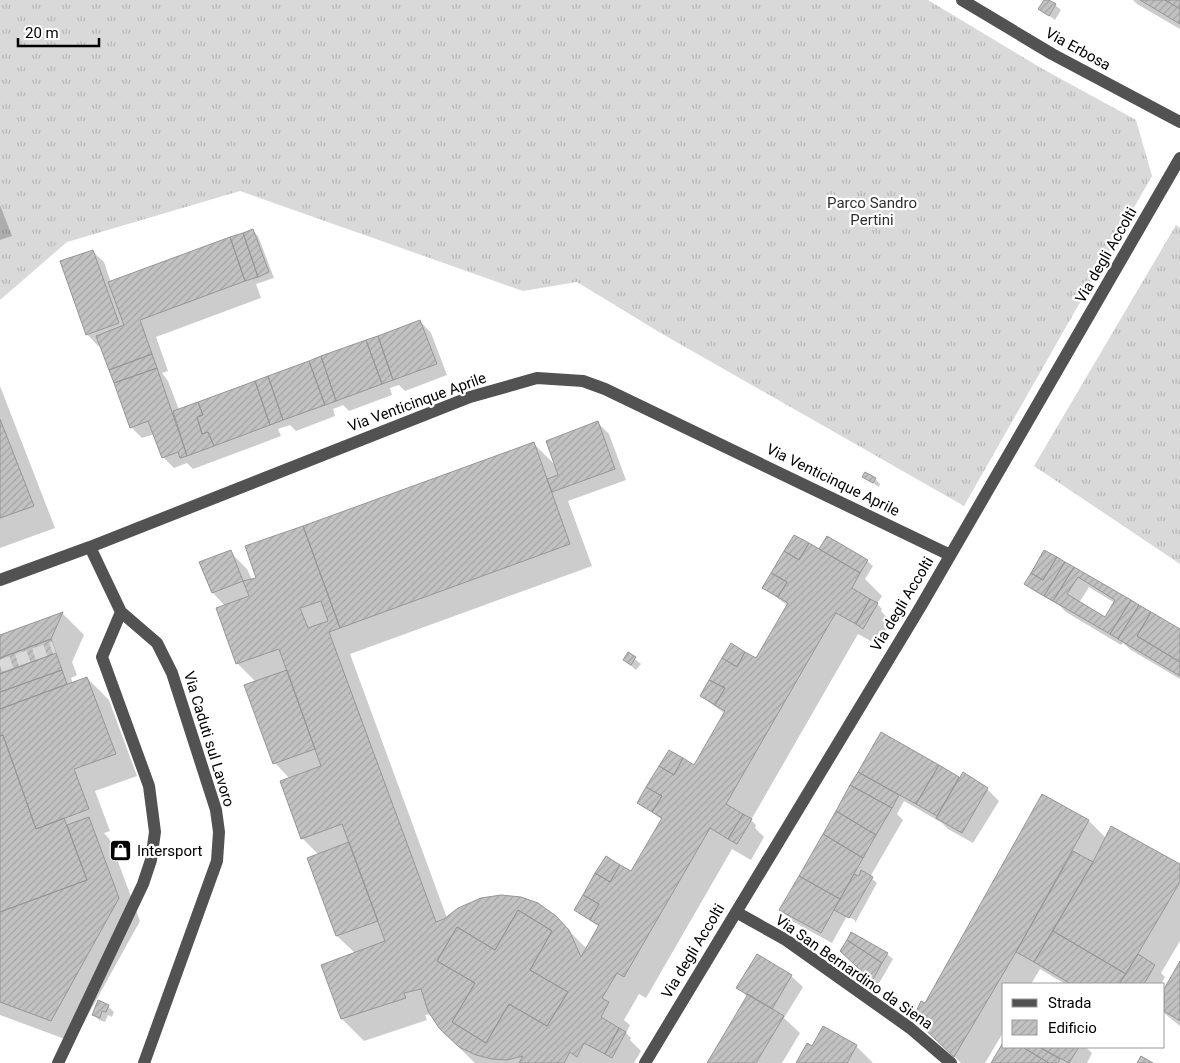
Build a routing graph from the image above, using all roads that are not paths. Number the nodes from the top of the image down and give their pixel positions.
1 (962, 0) edge
2 (1180, 122) edge
3 (1180, 158) edge
4 (90, 546) junction
5 (950, 555) junction
6 (0, 580) edge
7 (121, 612) junction
8 (736, 912) junction
9 (58, 1063) edge
10 (144, 1063) edge
11 (645, 1063) edge
12 (951, 1063) edge

1 - 2 street, Via Erbosa
3 - 5 street, Via degli Accolti
4 - 5 street, Via Venticinque Aprile
4 - 6 street, Via Venticinque Aprile
4 - 7 street, Via Caduti sul Lavoro
5 - 8 street, Via degli Accolti
7 - 9 street
7 - 10 street, Via Caduti sul Lavoro
8 - 11 street, Via degli Accolti
8 - 12 street, Via San Bernardino da Siena

